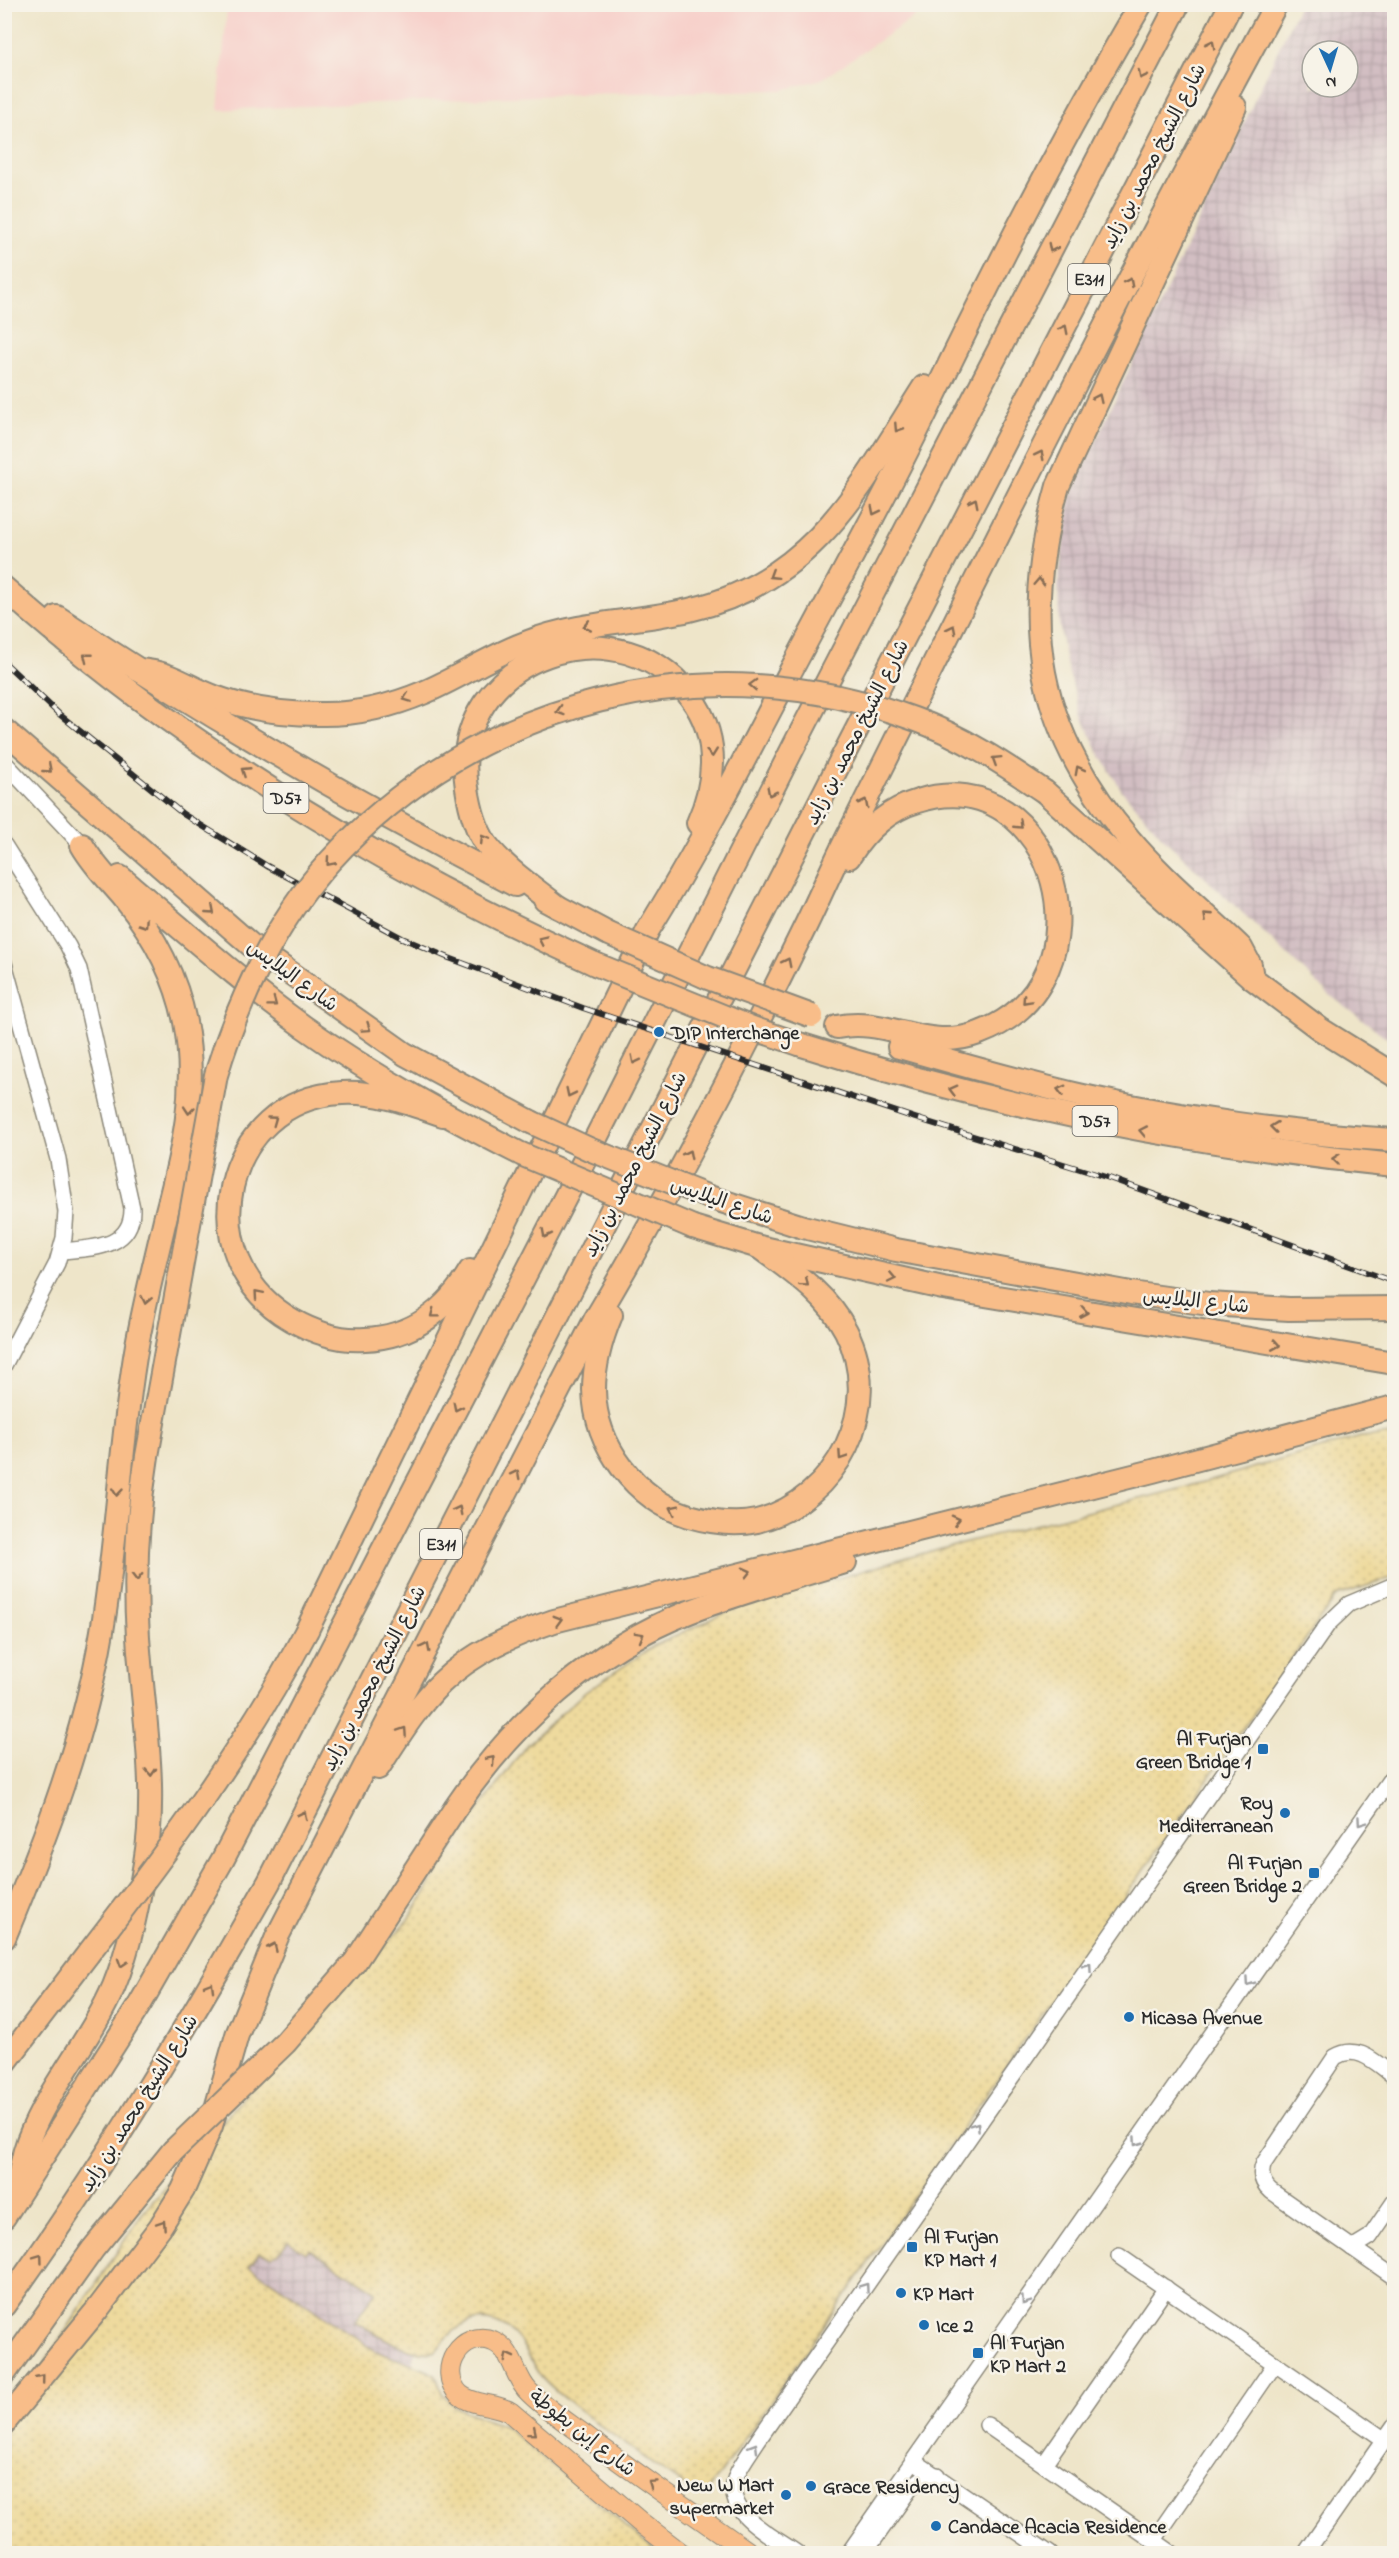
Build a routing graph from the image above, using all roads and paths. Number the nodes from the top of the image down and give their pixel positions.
1 (1141, 4) edge
2 (1178, 4) edge
3 (1231, 4) edge
4 (1276, 4) edge
5 (956, 346) junction
6 (10, 592) edge
7 (138, 670) junction
8 (4, 730) edge
9 (4, 762) edge
10 (4, 845) edge
11 (82, 845) junction
12 (665, 903) junction
13 (558, 907) junction
14 (803, 932) junction
15 (4, 963) edge
16 (1252, 978) junction
17 (837, 1027) junction
18 (1395, 1075) edge
19 (443, 1115) junction
20 (1395, 1140) edge
21 (1395, 1165) edge
22 (528, 1182) junction
23 (646, 1235) junction
24 (759, 1247) junction
25 (61, 1251) junction
26 (1395, 1308) edge
27 (1395, 1363) edge
28 (4, 1365) edge
29 (1395, 1407) edge
30 (1395, 1424) edge
31 (1319, 1427) junction
32 (927, 1527) junction
33 (1395, 1585) edge
34 (1378, 1590) junction
35 (1395, 1598) edge
36 (1395, 1774) edge
37 (323, 1848) junction
38 (4, 1938) edge
39 (4, 2064) edge
40 (1395, 2076) edge
41 (1395, 2202) edge
42 (10, 2209) edge
43 (1374, 2231) junction
44 (1352, 2248) junction
45 (1119, 2256) dead end
46 (1377, 2265) junction
47 (1395, 2277) edge
48 (1166, 2288) junction
49 (4, 2305) edge
50 (1275, 2364) junction
51 (4, 2374) edge
52 (4, 2423) edge
53 (987, 2425) dead end
54 (1395, 2426) edge
55 (1385, 2440) junction
56 (914, 2461) junction
57 (1044, 2464) junction
58 (937, 2475) junction
59 (657, 2535) junction
60 (1154, 2540) junction
61 (669, 2553) edge
62 (682, 2553) edge
63 (751, 2553) edge
64 (798, 2553) edge
65 (848, 2553) edge
66 (864, 2553) edge
67 (1050, 2553) edge
68 (1173, 2553) edge
69 (1305, 2553) edge

1 - 5 highway
2 -> 42 highway, E311
49 -> 3 highway, شارع الشيخ محمد بن زايد / E311
14 -> 4 highway
16 -> 4 highway
5 -> 7 highway
5 -> 12 highway
6 - 7 highway
21 -> 6 highway, D57, bridge
7 - 13 highway
8 -> 26 highway, شارع اليلايس, bridge
9 - 11 street
10 - 25 street
11 -> 19 highway
11 -> 38 highway
13 -> 12 highway
12 -> 22 highway
13 - 17 highway, bridge
14 -> 17 highway
23 -> 14 highway
15 - 25 street
16 - 18 highway
16 -> 42 highway, bridge
20 -> 17 highway
22 -> 19 highway
19 - 24 highway, bridge
22 - 39 highway, bridge
24 -> 23 highway
37 -> 23 highway
24 -> 27 highway
25 - 28 street
29 - 31 highway
30 - 31 highway
32 -> 31 highway
37 -> 32 highway
51 -> 32 highway, bridge
33 - 34 street
34 - 35 street
64 -> 34 street
36 -> 56 street
52 -> 37 highway
40 - 44 street
41 - 43 street
43 - 44 street
43 - 46 street
44 - 46 street
45 - 48 street
46 - 47 street
48 - 50 street
48 - 57 street
50 - 55 street
50 - 60 street
53 - 57 street
54 - 55 street
55 - 69 street
56 - 58 street
56 - 65 street
57 - 60 street
58 - 66 street
58 - 67 street
59 - 61 street
59 - 62 main road, شارع إبن بطوطة
63 -> 59 main road, شارع إبن بطوطة
60 - 68 street

